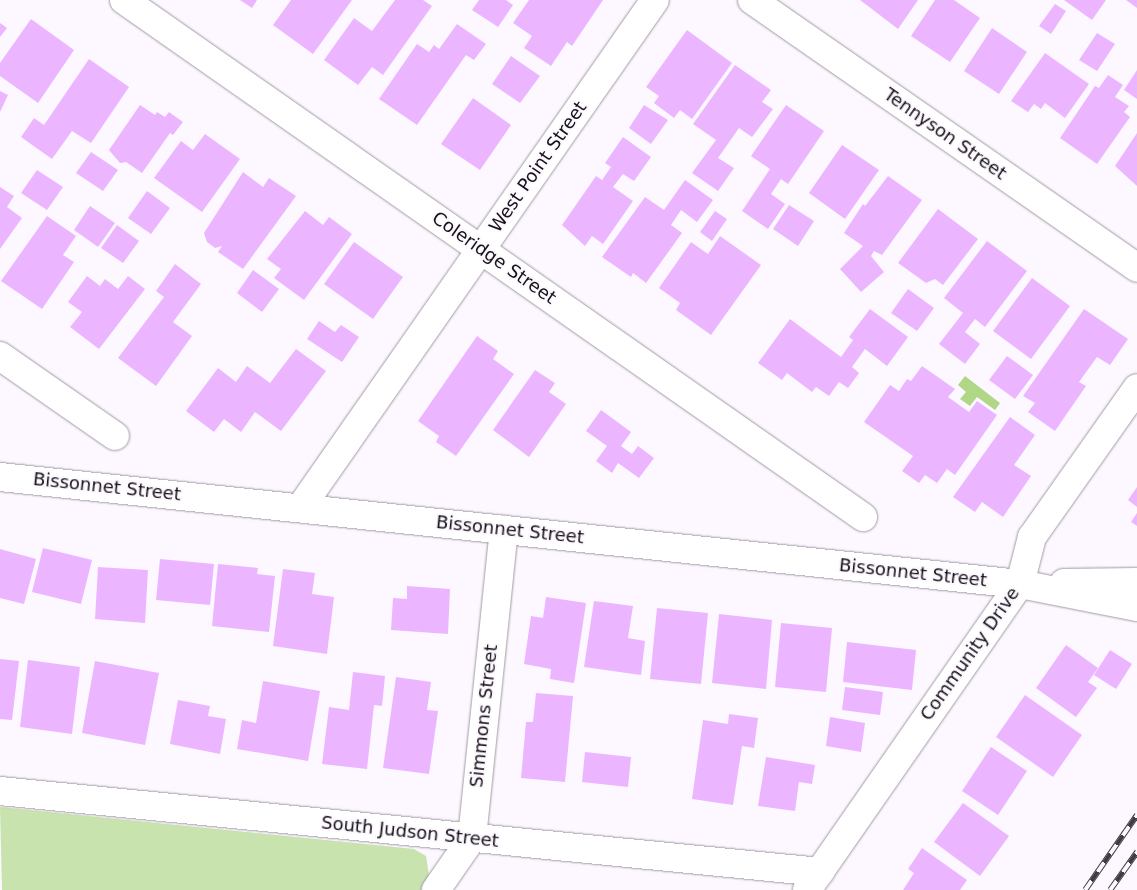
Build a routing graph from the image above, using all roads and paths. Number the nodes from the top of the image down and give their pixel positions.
1 (124, 0) edge
2 (655, 0) edge
3 (752, 0) edge
4 (482, 249) junction
5 (1137, 268) edge
6 (0, 356) edge
7 (1137, 388) edge
8 (115, 436) dead end
9 (0, 477) edge
10 (301, 507) junction
11 (863, 517) dead end
12 (504, 530) junction
13 (1137, 582) edge
14 (1020, 584) junction
15 (1137, 607) edge
16 (0, 792) edge
17 (472, 838) junction
18 (814, 881) edge
19 (436, 890) edge

1 - 4 street, Coleridge Street
2 - 4 street, West Point Street
3 - 5 street, Tennyson Street
4 - 10 street, West Point Street
4 - 11 street, Coleridge Street
6 - 8 street
7 - 14 street, Community Drive
9 - 10 street, Bissonnet Street
10 - 12 street, Bissonnet Street
12 - 14 street, Bissonnet Street
12 - 17 street, Simmons Street
13 - 14 street, Bissonnet Street
14 - 15 street, Bissonnet Street
14 - 18 street, Community Drive
16 - 17 street, South Judson Street
17 - 18 street, South Judson Street
17 - 19 street, Simmons Street

